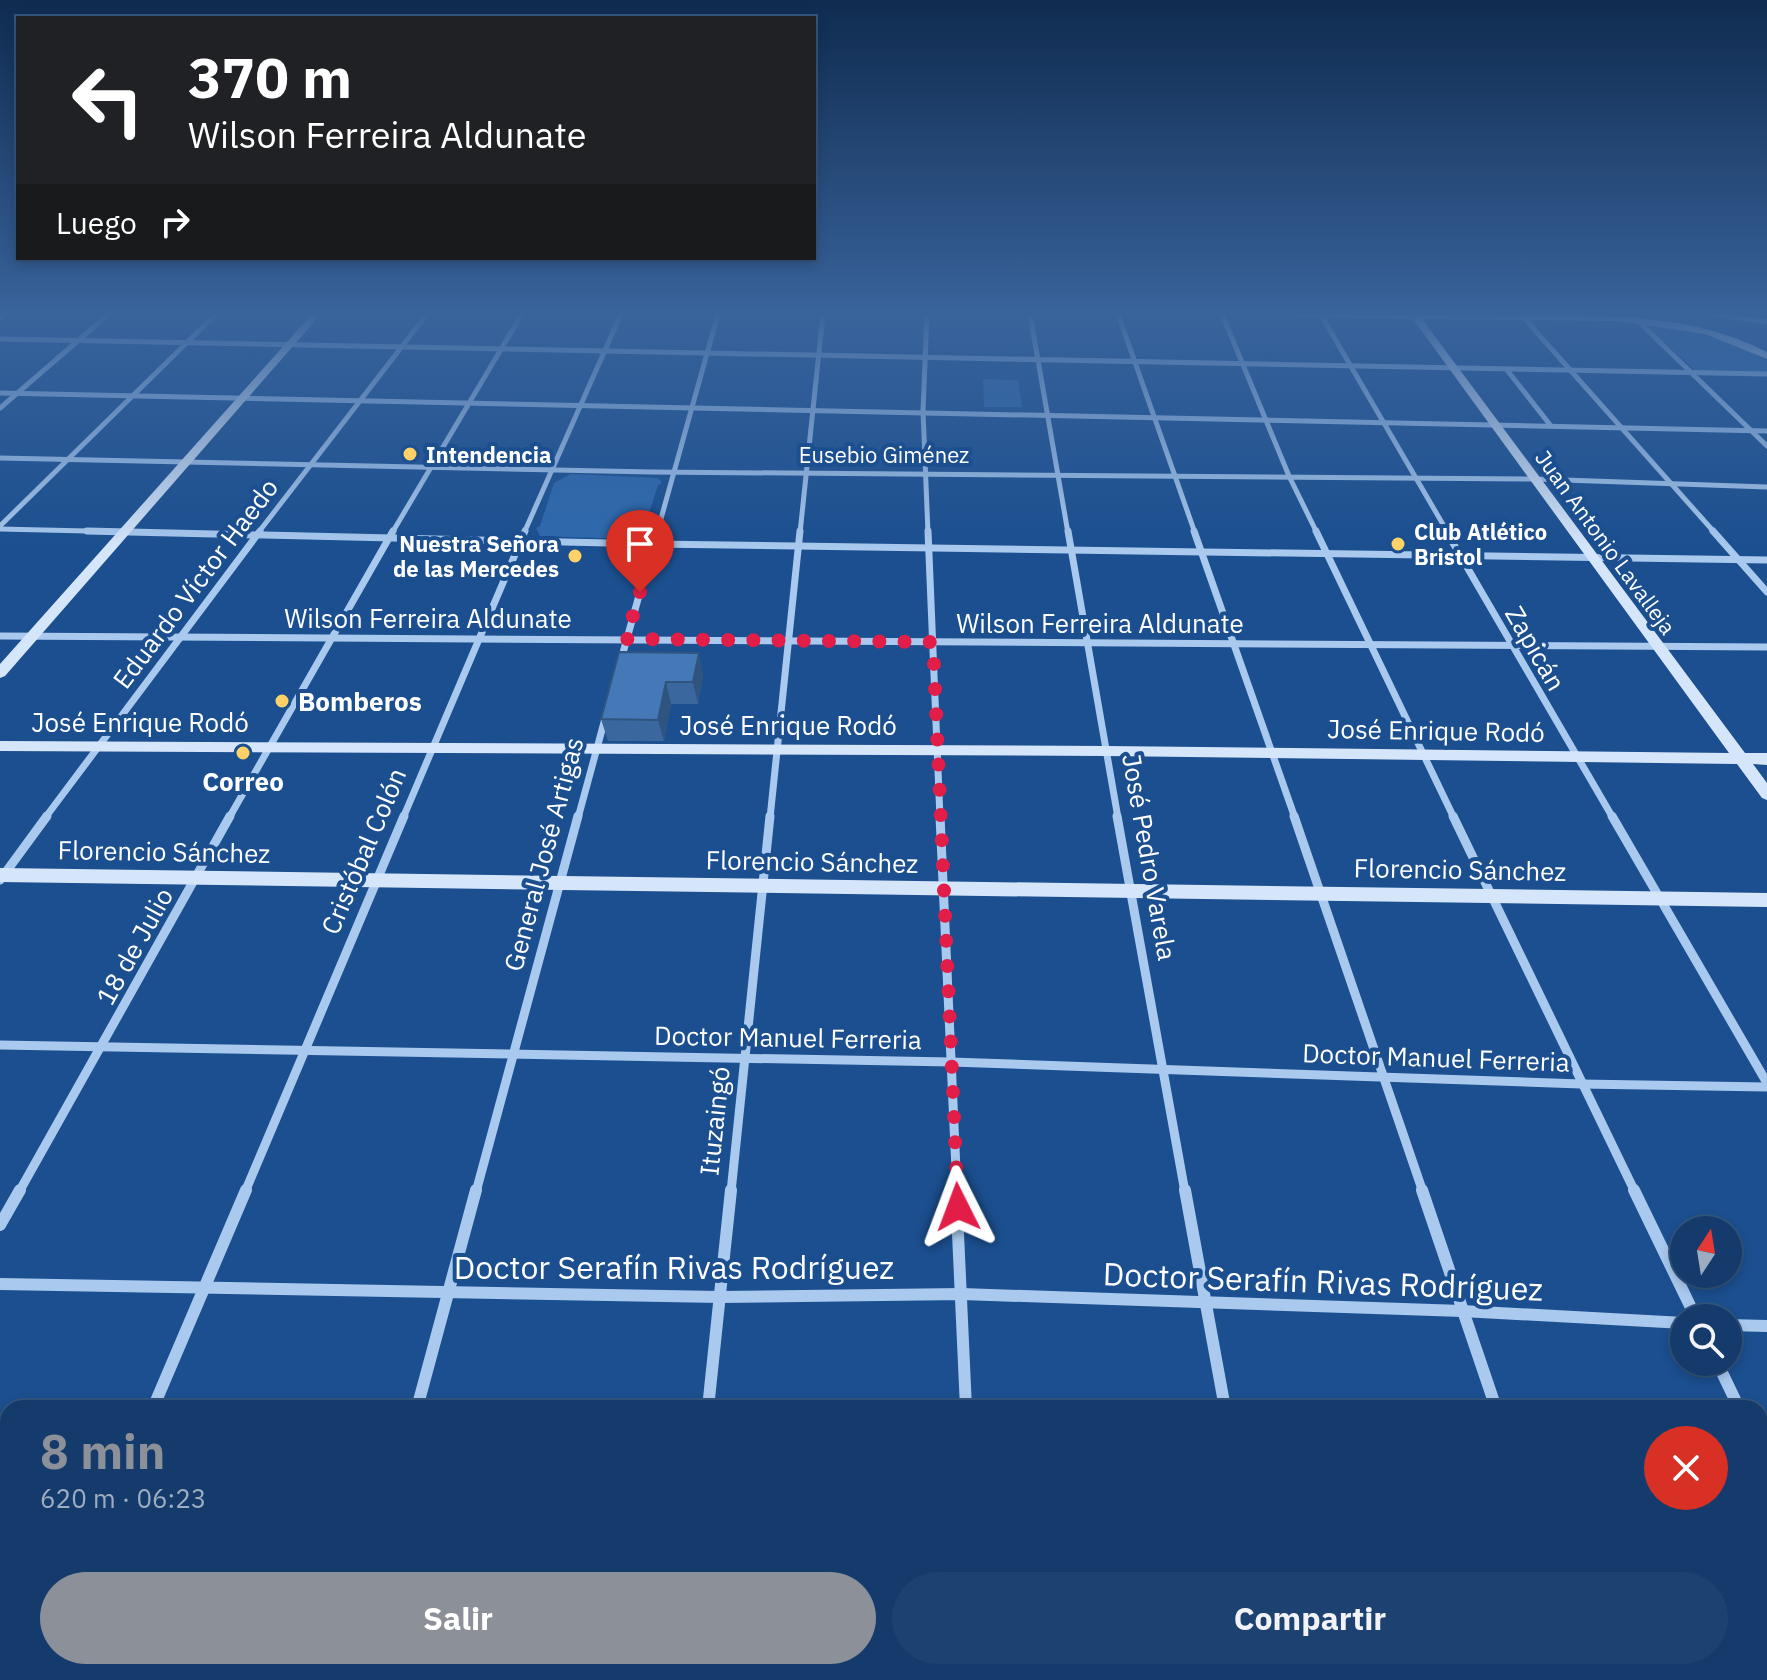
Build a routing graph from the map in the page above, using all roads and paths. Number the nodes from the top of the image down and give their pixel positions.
1 (137, 392) edge
2 (248, 392) edge
3 (366, 392) edge
4 (474, 392) edge
5 (588, 392) edge
6 (697, 392) edge
7 (813, 392) edge
8 (924, 392) edge
9 (1044, 392) edge
10 (1148, 392) edge
11 (1253, 392) edge
12 (1366, 392) edge
13 (1470, 392) edge
14 (1525, 392) edge
15 (1588, 392) edge
16 (1712, 392) edge
17 (0, 393) edge
18 (18, 393) junction
19 (133, 396) junction
20 (243, 398) junction
21 (360, 400) junction
22 (468, 403) junction
23 (583, 405) junction
24 (0, 408) edge
25 (692, 408) junction
26 (811, 410) junction
27 (923, 411) junction
28 (1048, 414) junction
29 (1156, 417) junction
30 (1264, 419) junction
31 (1383, 423) junction
32 (1494, 424) junction
33 (1551, 426) junction
34 (1619, 428) junction
35 (1751, 431) junction
36 (1767, 431) edge
37 (1767, 446) edge
38 (0, 458) edge
39 (68, 459) junction
40 (186, 462) junction
41 (311, 465) junction
42 (429, 467) junction
43 (551, 470) junction
44 (572, 471) junction
45 (674, 471) junction
46 (652, 472) junction
47 (805, 472) junction
48 (925, 472) junction
49 (1058, 474) junction
50 (1176, 475) junction
51 (1289, 476) junction
52 (1414, 478) junction
53 (1535, 479) junction
54 (669, 482) junction
55 (1669, 483) junction
56 (546, 484) junction
57 (1767, 487) edge
58 (0, 528) edge
59 (527, 529) junction
60 (655, 529) junction
61 (124, 532) junction
62 (256, 536) junction
63 (387, 539) junction
64 (522, 541) junction
65 (543, 541) junction
66 (633, 544) junction
67 (653, 544) junction
68 (798, 546) junction
69 (928, 547) junction
70 (1071, 549) junction
71 (1203, 552) junction
72 (1326, 553) junction
73 (1459, 555) junction
74 (1593, 557) junction
75 (1737, 559) junction
76 (1767, 560) edge
77 (1767, 592) edge
78 (0, 636) edge
79 (31, 637) junction
80 (479, 637) junction
81 (177, 638) junction
82 (330, 638) junction
83 (626, 639) junction
84 (787, 640) junction
85 (933, 642) junction
86 (1087, 643) junction
87 (1235, 644) junction
88 (1369, 645) junction
89 (1512, 646) junction
90 (1659, 647) junction
91 (1767, 647) edge
92 (619, 667) edge
93 (0, 673) edge
94 (608, 707) edge
95 (0, 746) edge
96 (98, 746) junction
97 (269, 747) junction
98 (432, 747) junction
99 (597, 748) junction
100 (777, 750) junction
101 (938, 750) junction
102 (1106, 751) junction
103 (1271, 752) junction
104 (1422, 755) junction
105 (1577, 756) junction
106 (1741, 759) junction
107 (1767, 759) edge
108 (1767, 794) edge
109 (1, 877) edge
110 (196, 878) junction
111 (376, 881) junction
112 (561, 883) junction
113 (761, 887) junction
114 (944, 888) junction
115 (1130, 890) junction
116 (1321, 892) junction
117 (1491, 896) junction
118 (1658, 898) junction
119 (1767, 900) edge
120 (0, 1045) edge
121 (102, 1045) junction
122 (304, 1050) junction
123 (515, 1054) junction
124 (744, 1058) junction
125 (951, 1062) junction
126 (1164, 1070) junction
127 (1384, 1077) junction
128 (1581, 1084) junction
129 (1767, 1085) edge
130 (0, 1225) edge
131 (0, 1284) edge
132 (203, 1288) junction
133 (449, 1292) junction
134 (962, 1294) junction
135 (720, 1297) junction
136 (1206, 1301) junction
137 (1689, 1304) edge
138 (1462, 1311) junction
139 (1670, 1322) edge
140 (1742, 1325) edge
141 (1767, 1326) edge
142 (1724, 1376) edge
143 (156, 1400) edge
144 (419, 1400) edge
145 (709, 1400) edge
146 (966, 1400) edge
147 (1224, 1400) edge
148 (1493, 1400) edge
149 (1735, 1400) edge

1 - 19 street
2 - 20 street
3 - 21 street, Eduardo Víctor Haedo
4 - 22 street, 18 de Julio
5 - 23 street, Cristóbal Colón
6 - 25 street
7 - 26 street, Ituzaingó
8 - 27 street
9 - 28 street, José Pedro Varela
10 - 29 street
11 - 30 street
12 - 31 street, Zapicán
13 - 32 street, Juan Antonio Lavalleja
14 - 33 street
15 - 34 street
16 - 35 street
17 - 18 street
18 - 19 street
18 - 24 street
19 - 20 street
19 - 39 street
20 - 21 street
20 - 40 street
21 - 22 street
21 - 41 street, Eduardo Víctor Haedo
22 - 23 street
22 - 42 street, 18 de Julio
23 - 25 street
23 - 43 street, Cristóbal Colón
25 - 26 street
25 - 45 street
26 - 27 street
26 - 47 street, Ituzaingó
27 - 28 street
27 - 48 street
28 - 29 street
28 - 49 street, José Pedro Varela
29 - 30 street
29 - 50 street
30 - 31 street
30 - 51 street
31 - 32 street
31 - 52 street, Zapicán
32 - 33 street
32 - 53 street, Juan Antonio Lavalleja
33 - 34 street
34 - 35 street
34 - 55 street
35 - 36 street
35 - 37 street
38 - 39 street, Eusebio Giménez
39 - 40 street, Eusebio Giménez
39 - 58 street
40 - 41 street, Eusebio Giménez
40 - 61 street
41 - 42 street, Eusebio Giménez
41 - 62 street, Eduardo Víctor Haedo
42 - 43 street, Eusebio Giménez
42 - 63 street, 18 de Julio
43 - 44 street, Eusebio Giménez
43 - 56 street, Cristóbal Colón
44 - 46 street, Eusebio Giménez
44 - 56 street
45 - 46 street, Eusebio Giménez
45 - 47 street, Eusebio Giménez
45 - 54 street
46 - 54 street
47 - 48 street, Eusebio Giménez
47 - 68 street, Ituzaingó
48 - 49 street, Eusebio Giménez
48 - 69 street
49 - 50 street, Eusebio Giménez
49 - 70 street, José Pedro Varela
50 - 51 street, Eusebio Giménez
50 - 71 street
51 - 52 street, Eusebio Giménez
51 - 72 street
52 - 53 street, Eusebio Giménez
52 - 73 street, Zapicán
53 - 55 street, Eusebio Giménez
53 - 74 street, Juan Antonio Lavalleja
54 - 60 street
55 - 57 street, Eusebio Giménez
55 - 75 street
56 - 59 street, Cristóbal Colón
58 - 61 street
59 - 64 street, Cristóbal Colón
59 - 65 street
60 - 66 street
60 - 67 street
61 - 62 street
61 - 79 street
62 - 63 street
62 - 81 street, Eduardo Víctor Haedo
63 - 64 street
63 - 82 street, 18 de Julio
64 - 65 street
64 - 80 street, Cristóbal Colón
65 - 66 street
66 - 67 street
67 - 68 street
67 - 83 street
68 - 69 street
68 - 84 street, Ituzaingó
69 - 70 street
69 - 85 street
70 - 71 street
70 - 86 street, José Pedro Varela
71 - 72 street
71 - 87 street
72 - 73 street
72 - 88 street
73 - 74 street
73 - 89 street, Zapicán
74 - 75 street
74 - 90 street, Juan Antonio Lavalleja
75 - 76 street
75 - 77 street
78 - 79 street, Wilson Ferreira Aldunate
79 - 81 street, Wilson Ferreira Aldunate
79 - 93 street
80 - 82 street, Wilson Ferreira Aldunate
80 - 83 street, Wilson Ferreira Aldunate
80 - 98 street, Cristóbal Colón
81 - 82 street, Wilson Ferreira Aldunate
81 - 96 street, Eduardo Víctor Haedo
82 - 97 street, 18 de Julio
83 - 84 street, Wilson Ferreira Aldunate
83 - 92 street
84 - 85 street, Wilson Ferreira Aldunate
84 - 100 street, Ituzaingó
85 - 86 street, Wilson Ferreira Aldunate
85 - 101 street
86 - 87 street, Wilson Ferreira Aldunate
86 - 102 street, José Pedro Varela
87 - 88 street, Wilson Ferreira Aldunate
87 - 103 street
88 - 89 street, Wilson Ferreira Aldunate
88 - 104 street
89 - 90 street, Wilson Ferreira Aldunate
89 - 105 street, Zapicán
90 - 91 street, Wilson Ferreira Aldunate
90 - 106 street, Juan Antonio Lavalleja
94 - 99 street, General José Artigas
95 - 96 street, José Enrique Rodó
96 - 97 street, José Enrique Rodó
96 - 109 street, Eduardo Víctor Haedo
97 - 98 street, José Enrique Rodó
97 - 110 street, 18 de Julio
98 - 99 street, José Enrique Rodó
98 - 111 street, Cristóbal Colón
99 - 100 street, José Enrique Rodó
99 - 112 street, General José Artigas
100 - 101 street, José Enrique Rodó
100 - 113 street, Ituzaingó
101 - 102 street, José Enrique Rodó
101 - 114 street
102 - 103 street, José Enrique Rodó
102 - 115 street, José Pedro Varela
103 - 104 street, José Enrique Rodó
103 - 116 street
104 - 105 street, José Enrique Rodó
104 - 117 street
105 - 106 street, José Enrique Rodó
105 - 118 street, Zapicán
106 - 107 street, José Enrique Rodó
106 - 108 street, Juan Antonio Lavalleja
109 - 110 street, Florencio Sánchez
110 - 111 street, Florencio Sánchez
110 - 121 street, 18 de Julio
111 - 112 street, Florencio Sánchez
111 - 122 street, Cristóbal Colón
112 - 113 street, Florencio Sánchez
112 - 123 street, General José Artigas
113 - 114 street, Florencio Sánchez
113 - 124 street, Ituzaingó
114 - 115 street, Florencio Sánchez
114 - 125 street
115 - 116 street, Florencio Sánchez
115 - 126 street, José Pedro Varela
116 - 117 street, Florencio Sánchez
116 - 127 street
117 - 118 street, Florencio Sánchez
117 - 128 street
118 - 119 street, Florencio Sánchez
118 - 129 street, Zapicán
120 - 121 street, Doctor Manuel Ferreria
121 - 122 street, Doctor Manuel Ferreria
121 - 130 street, 18 de Julio
122 - 123 street, Doctor Manuel Ferreria
122 - 132 street, Cristóbal Colón
123 - 124 street, Doctor Manuel Ferreria
123 - 133 street, General José Artigas
124 - 125 street, Doctor Manuel Ferreria
124 - 135 street, Ituzaingó
125 - 126 street, Doctor Manuel Ferreria
125 - 134 street
126 - 127 street, Doctor Manuel Ferreria
126 - 136 street, José Pedro Varela
127 - 128 street, Doctor Manuel Ferreria
127 - 138 street
128 - 129 street, Doctor Manuel Ferreria
128 - 137 street
131 - 132 street, Doctor Serafín Rivas Rodríguez
132 - 133 street, Doctor Serafín Rivas Rodríguez
132 - 143 street, Cristóbal Colón
133 - 135 street, Doctor Serafín Rivas Rodríguez
133 - 144 street, General José Artigas
134 - 135 street, Doctor Serafín Rivas Rodríguez
134 - 136 street, Doctor Serafín Rivas Rodríguez
134 - 146 street
135 - 145 street, Ituzaingó
136 - 138 street, Doctor Serafín Rivas Rodríguez
136 - 147 street, José Pedro Varela
138 - 139 street, Doctor Serafín Rivas Rodríguez
138 - 148 street
140 - 141 street
142 - 149 street

